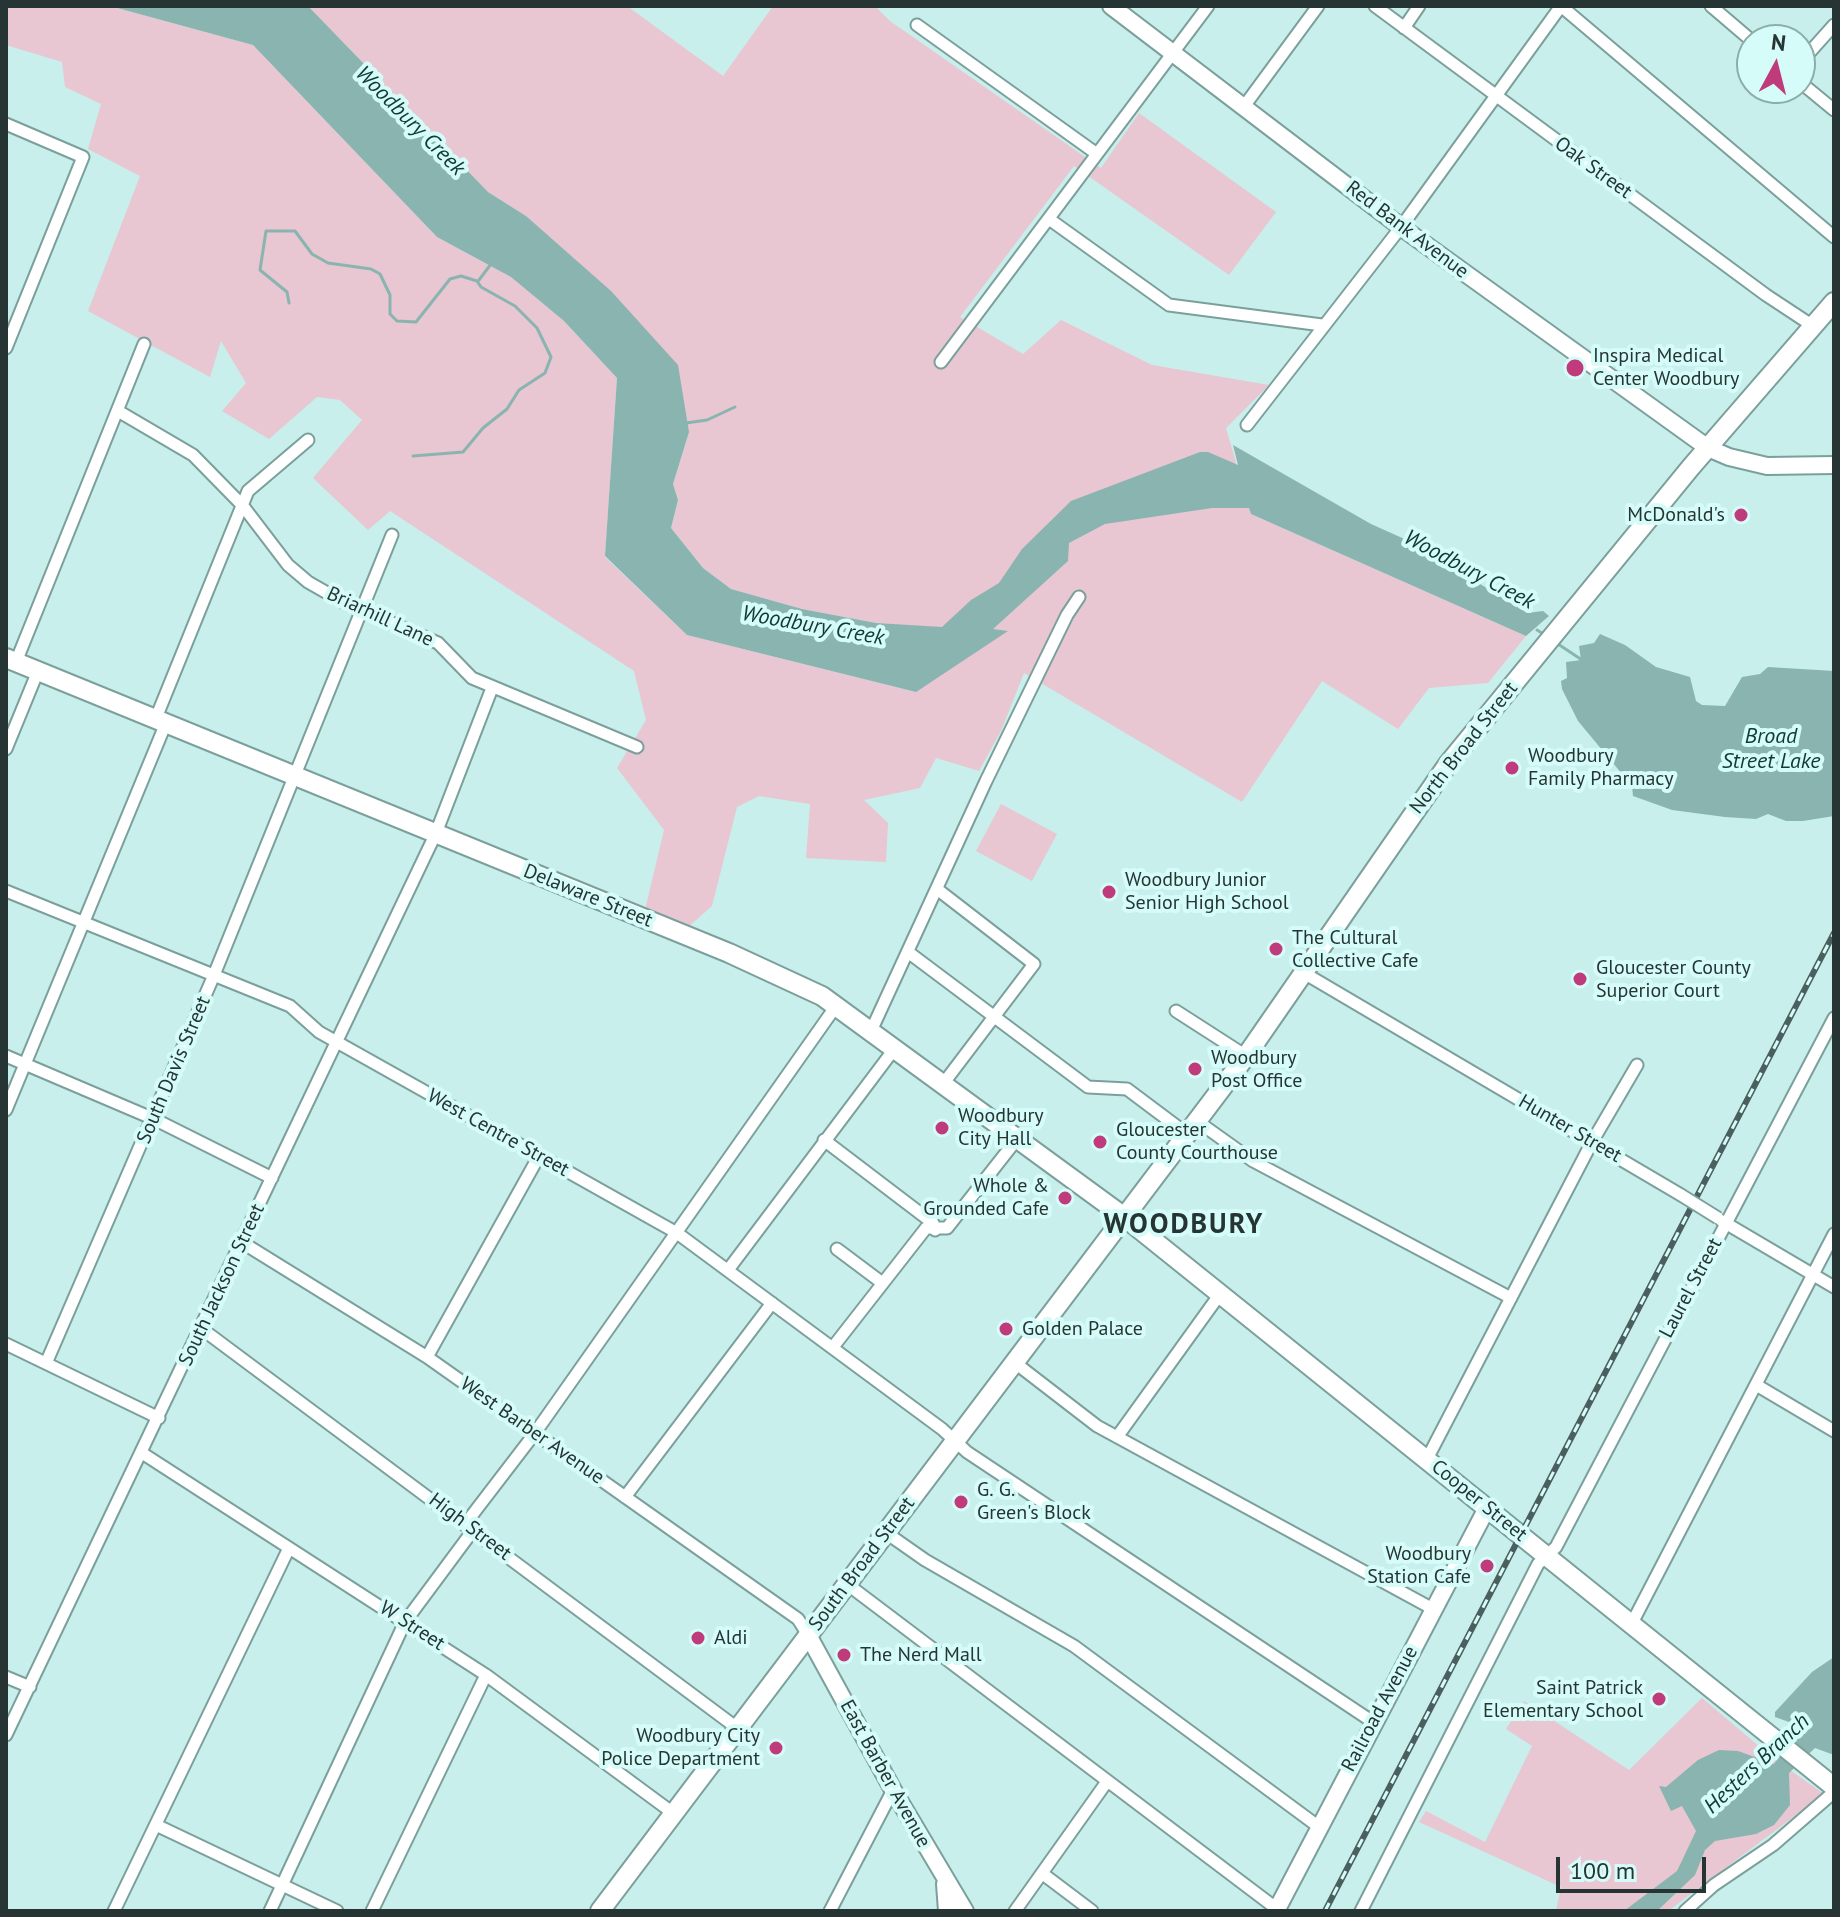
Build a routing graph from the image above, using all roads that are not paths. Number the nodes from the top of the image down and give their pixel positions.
1 (1111, 6) edge
2 (1208, 6) edge
3 (1318, 6) edge
4 (1375, 6) edge
5 (1419, 6) edge
6 (1561, 6) edge
7 (1711, 6) edge
8 (917, 25) dead end
9 (1834, 25) edge
10 (1736, 27) edge
11 (1404, 28) junction
12 (1816, 45) edge
13 (1172, 52) junction
14 (1816, 95) edge
15 (1496, 98) junction
16 (1245, 105) junction
17 (1834, 110) edge
18 (6, 124) edge
19 (1097, 154) junction
20 (1049, 219) junction
21 (1401, 227) junction
22 (1834, 237) edge
23 (1834, 302) edge
24 (1322, 325) junction
25 (1813, 326) junction
26 (144, 344) dead end
27 (6, 348) edge
28 (941, 362) dead end
29 (118, 411) junction
30 (1247, 425) dead end
31 (308, 440) dead end
32 (1708, 448) junction
33 (1834, 465) edge
34 (243, 506) junction
35 (392, 535) dead end
36 (1079, 597) dead end
37 (362, 611) junction
38 (11, 660) edge
39 (38, 671) junction
40 (492, 688) junction
41 (161, 721) junction
42 (637, 747) dead end
43 (6, 749) edge
44 (295, 776) junction
45 (436, 833) junction
46 (937, 889) junction
47 (6, 891) edge
48 (83, 921) junction
49 (908, 952) junction
50 (1304, 973) junction
51 (214, 975) junction
52 (836, 1006) junction
53 (1176, 1011) dead end
54 (994, 1017) junction
55 (1834, 1018) edge
56 (871, 1031) junction
57 (338, 1043) junction
58 (895, 1048) junction
59 (6, 1056) edge
60 (1246, 1056) junction
61 (25, 1064) junction
62 (1637, 1065) dead end
63 (943, 1084) junction
64 (6, 1110) edge
65 (154, 1119) junction
66 (1192, 1127) junction
67 (1017, 1139) junction
68 (824, 1140) junction
69 (1592, 1142) junction
70 (539, 1156) junction
71 (272, 1178) junction
72 (1123, 1216) junction
73 (1722, 1221) junction
74 (935, 1230) junction
75 (677, 1233) junction
76 (1834, 1234) edge
77 (243, 1243) junction
78 (837, 1249) dead end
79 (728, 1270) junction
80 (1814, 1275) junction
81 (881, 1282) junction
82 (1834, 1287) edge
83 (1220, 1294) junction
84 (1511, 1298) junction
85 (772, 1303) junction
86 (202, 1329) junction
87 (6, 1344) edge
88 (833, 1347) junction
89 (427, 1357) junction
90 (47, 1361) junction
91 (1014, 1362) junction
92 (1758, 1386) junction
93 (159, 1418) junction
94 (1834, 1431) edge
95 (535, 1433) junction
96 (1117, 1437) junction
97 (954, 1441) junction
98 (142, 1453) junction
99 (1427, 1459) junction
100 (625, 1497) junction
101 (1487, 1508) junction
102 (470, 1526) junction
103 (885, 1532) junction
104 (289, 1548) junction
105 (1546, 1557) junction
106 (847, 1584) junction
107 (1433, 1609) junction
108 (405, 1622) junction
109 (1631, 1625) junction
110 (808, 1635) junction
111 (486, 1675) junction
112 (6, 1677) edge
113 (30, 1687) junction
114 (1373, 1722) junction
115 (737, 1728) junction
116 (6, 1735) edge
117 (1106, 1783) junction
118 (1834, 1789) edge
119 (893, 1790) junction
120 (673, 1813) junction
121 (156, 1825) junction
122 (1319, 1827) junction
123 (1043, 1874) junction
124 (944, 1879) junction
125 (283, 1887) junction
126 (1276, 1910) edge
127 (114, 1911) edge
128 (270, 1911) edge
129 (337, 1911) edge
130 (372, 1911) edge
131 (600, 1911) edge
132 (830, 1911) edge
133 (947, 1911) edge
134 (965, 1911) edge
135 (1015, 1911) edge
136 (1092, 1911) edge
137 (1361, 1911) edge
138 (1685, 1911) edge

1 - 13 street, Red Bank Avenue
2 - 13 street
3 - 16 street
4 - 11 street, Oak Street
5 - 11 street
6 - 15 street
6 - 22 street
7 - 10 street
8 - 19 street
9 - 12 street
11 - 15 street, Oak Street
13 - 16 street, Red Bank Avenue
13 - 19 street
14 - 17 street
15 - 21 street
15 - 25 street, Oak Street
16 - 21 street, Red Bank Avenue
18 - 27 street
19 - 20 street
20 - 24 street
20 - 28 street
21 - 24 street
21 - 32 street, Red Bank Avenue
23 - 25 main road, North Broad Street
24 - 30 street
25 - 32 main road, North Broad Street
26 - 29 street
29 - 34 street, Briarhill Lane
29 - 38 street
31 - 34 street
32 - 33 street, Red Bank Avenue
32 - 50 main road, North Broad Street
34 - 37 street, Briarhill Lane
34 - 41 street
35 - 37 street, South Davis Street
36 - 46 street
37 - 40 street, Briarhill Lane
37 - 44 street, South Davis Street
38 - 39 main road, Delaware Street
39 - 41 main road, Delaware Street
39 - 43 street
40 - 42 street, Briarhill Lane
40 - 45 street, South Jackson Street
41 - 44 main road, Delaware Street
41 - 48 street
44 - 45 main road, Delaware Street
44 - 51 street, South Davis Street
45 - 52 main road, Delaware Street
45 - 57 street, South Jackson Street
46 - 49 street
46 - 54 street
47 - 48 street, West Centre Street
48 - 51 street, West Centre Street
48 - 61 street
49 - 54 street
49 - 56 street
50 - 60 main road, North Broad Street
50 - 69 street, Hunter Street
51 - 57 street, West Centre Street
51 - 65 street, South Davis Street
52 - 56 main road, Delaware Street
52 - 75 street
53 - 60 street
54 - 63 street
54 - 66 street
55 - 73 street, Laurel Street
56 - 58 main road, Delaware Street
57 - 70 street, West Centre Street
57 - 71 street, South Jackson Street
58 - 63 main road, Delaware Street
58 - 68 street
59 - 61 street
60 - 66 main road, North Broad Street
61 - 64 street
61 - 65 street
62 - 69 street
63 - 67 main road, Delaware Street
65 - 71 street
65 - 90 street, South Davis Street
66 - 72 main road, North Broad Street
66 - 84 street
67 - 72 main road, Delaware Street
67 - 74 street
68 - 74 street
68 - 79 street
69 - 73 street, Hunter Street, bridge
69 - 84 street
70 - 75 street, West Centre Street
70 - 89 street
71 - 77 street, South Jackson Street
72 - 83 main road, Cooper Street
72 - 91 main road, South Broad Street
73 - 80 street, Hunter Street
73 - 105 street, Laurel Street
74 - 81 street
75 - 79 street, West Centre Street
75 - 95 street
76 - 80 street
77 - 86 street, South Jackson Street
77 - 89 street, West Barber Avenue
78 - 81 street
79 - 85 street, West Centre Street
80 - 82 street, Hunter Street
80 - 92 street
81 - 88 street
83 - 96 street
83 - 99 main road, Cooper Street
84 - 99 street
85 - 88 street, West Centre Street
85 - 100 street
86 - 93 street, South Jackson Street
86 - 102 street, High Street
87 - 90 street
88 - 97 street, West Centre Street
89 - 95 street, West Barber Avenue
90 - 93 street
91 - 96 street
91 - 97 main road, South Broad Street
92 - 94 street
92 - 109 street
93 - 98 street, South Jackson Street
95 - 100 street, West Barber Avenue
95 - 102 street
96 - 107 street
97 - 103 main road, South Broad Street
97 - 114 street, West Centre Street
98 - 104 street, W Street
98 - 113 street, South Jackson Street
99 - 101 main road, Cooper Street
100 - 110 street, West Barber Avenue
101 - 105 main road, Cooper Street
101 - 107 street, Railroad Avenue
102 - 108 street
102 - 115 street, High Street
103 - 106 main road, South Broad Street
103 - 122 street
104 - 108 street, W Street
104 - 121 street
105 - 109 main road, Cooper Street
105 - 137 street, Laurel Street
106 - 110 main road, South Broad Street
106 - 117 street
107 - 114 street, Railroad Avenue
108 - 111 street, W Street
108 - 125 street
109 - 118 main road, Cooper Street
110 - 115 main road, South Broad Street
110 - 119 street, East Barber Avenue
111 - 120 street, W Street
111 - 130 street
112 - 113 street
113 - 116 street, South Jackson Street
114 - 122 street, Railroad Avenue
115 - 120 main road, South Broad Street
117 - 123 street
117 - 126 street
118 - 138 street
119 - 124 street, East Barber Avenue
119 - 132 street
120 - 131 main road, South Broad Street
121 - 125 street
121 - 127 street
122 - 126 street, Railroad Avenue
123 - 135 street
123 - 136 street
124 - 133 street
124 - 134 street, East Barber Avenue
125 - 128 street
125 - 129 street

